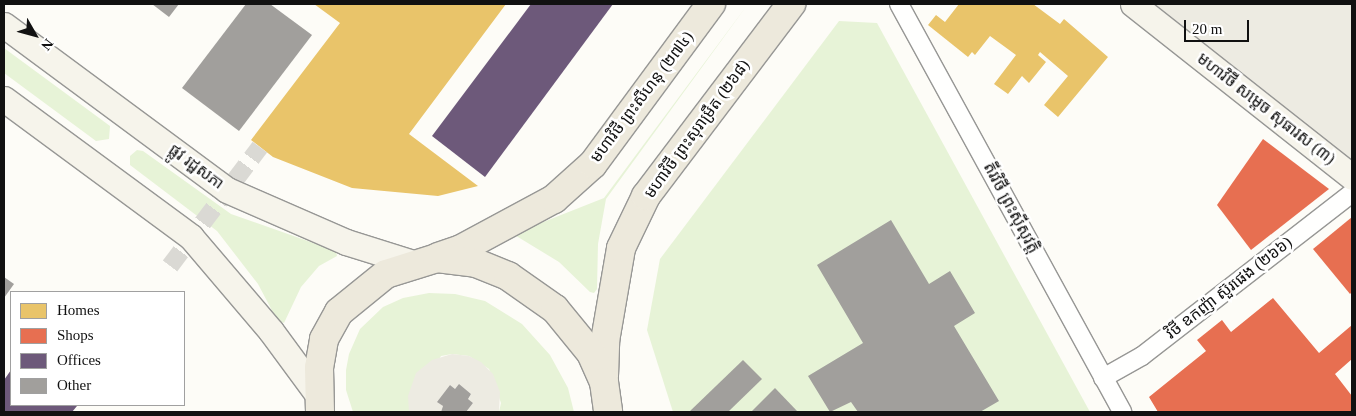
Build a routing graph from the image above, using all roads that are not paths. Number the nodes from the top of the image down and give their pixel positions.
1 (711, 4) edge
2 (792, 4) edge
3 (899, 4) edge
4 (1133, 4) edge
5 (4, 25) edge
6 (4, 99) edge
7 (1352, 176) edge
8 (1352, 193) edge
9 (425, 260) junction
10 (1103, 378) junction
11 (608, 403) edge
12 (319, 407) edge
13 (1122, 412) edge

1 - 9 main road, មហាវិថី ព្រះសីហនុ (២៧៤)
2 - 11 main road, មហាវិថី ព្រះសុរាម្រឹត (២៦៨)
3 - 10 street, តីរវិថី ព្រះស៊ីសុវត្តិ
4 - 7 main road, មហាវិថី សម្តេច សុធារស (៣)
5 - 9 main road, ផ្លូវ រដ្ឋសភា
6 - 12 main road
8 - 10 street, វិថី ឧកញ៉ា ស៊ួរផេង (២៦៦)
9 - 11 main road
9 - 12 main road, មហាវិថី ព្រះសីហនុ (២៧៤)
10 - 13 street, តីរវិថី ព្រះស៊ីសុវត្តិ

